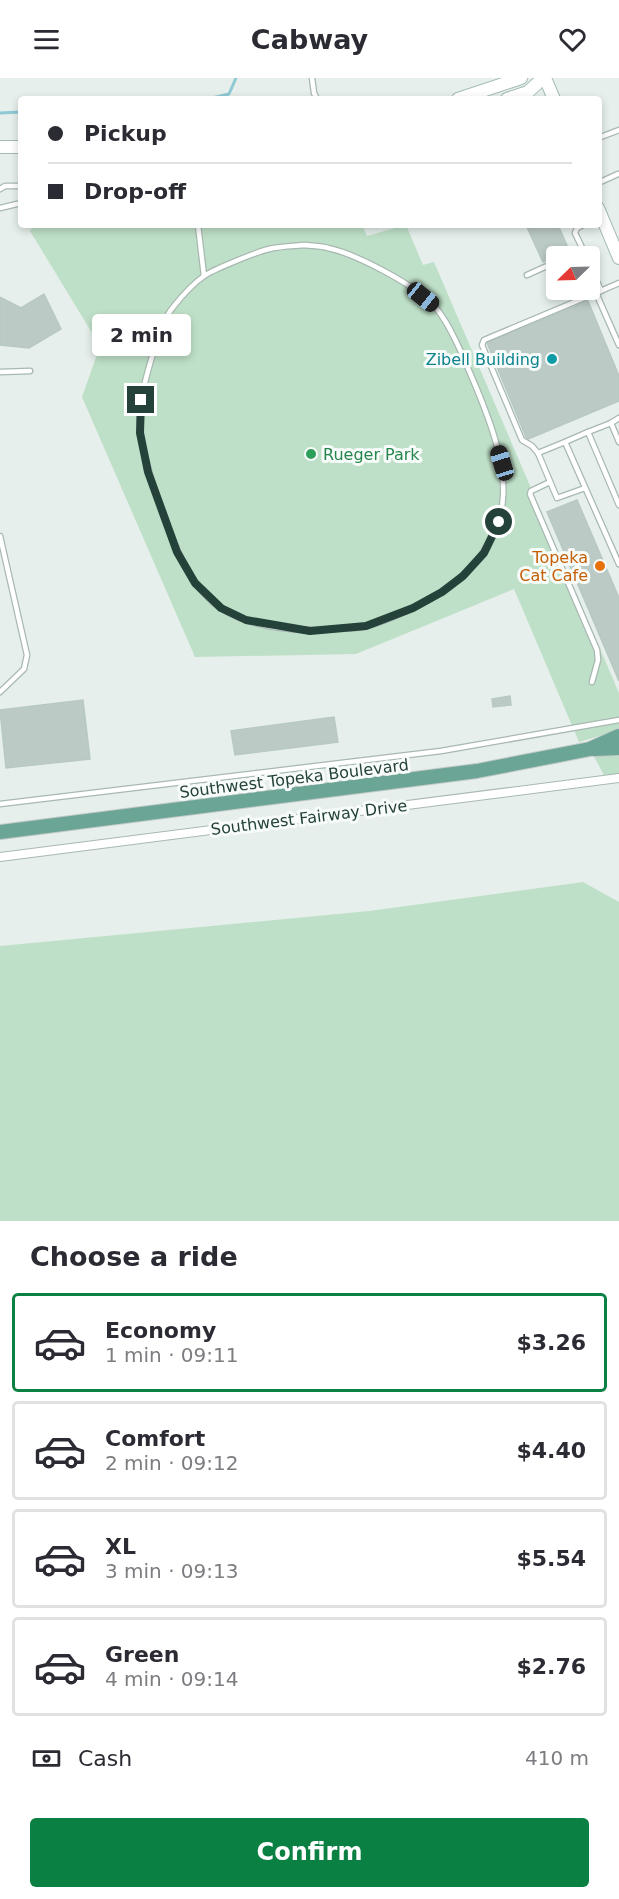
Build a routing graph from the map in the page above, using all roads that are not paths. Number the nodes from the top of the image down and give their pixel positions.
1 (312, 78) edge
2 (521, 78) edge
3 (544, 78) edge
4 (315, 96) edge
5 (467, 96) edge
6 (516, 96) edge
7 (553, 96) edge
8 (619, 130) edge
9 (602, 136) edge
10 (0, 147) edge
11 (18, 147) edge
12 (618, 174) edge
13 (602, 181) edge
14 (18, 186) edge
15 (0, 189) edge
16 (18, 205) edge
17 (0, 208) edge
18 (602, 218) edge
19 (198, 228) edge
20 (578, 228) edge
21 (616, 242) edge
22 (581, 246) edge
23 (619, 258) edge
24 (546, 266) edge
25 (527, 275) dead end
26 (204, 276) junction
27 (619, 283) edge
28 (600, 292) edge
29 (600, 295) edge
30 (580, 300) edge
31 (619, 345) edge
32 (30, 371) dead end
33 (0, 372) edge
34 (619, 418) edge
35 (611, 423) junction
36 (588, 432) junction
37 (564, 442) junction
38 (619, 442) edge
39 (538, 453) junction
40 (550, 482) junction
41 (585, 488) junction
42 (619, 505) edge
43 (0, 536) edge
44 (619, 564) edge
45 (592, 682) dead end
46 (0, 692) edge
47 (619, 720) edge
48 (619, 736) edge
49 (619, 748) edge
50 (590, 749) junction
51 (619, 778) edge
52 (0, 804) edge
53 (0, 832) edge
54 (0, 857) edge

1 - 4 lane
2 - 5 main road
3 - 6 main road
3 - 7 main road
8 - 9 lane
10 - 11 main road
12 - 13 lane
14 - 15 lane
16 - 17 lane
18 - 21 main road
19 - 26 lane
20 - 22 lane
21 - 23 main road
24 - 25 lane
26 - 26 lane
27 - 28 lane
29 - 31 lane
30 - 39 lane
32 - 33 lane
34 - 35 lane
35 - 36 lane
35 - 38 lane
36 - 37 lane
36 - 42 lane
37 - 39 lane
37 - 41 lane
39 - 40 lane
40 - 41 lane
40 - 45 lane
41 - 44 lane
43 - 46 lane
47 - 52 lane
48 - 50 main road, Southwest Topeka Boulevard
49 - 50 main road, Southwest Topeka Boulevard
50 - 53 main road, Southwest Topeka Boulevard
51 - 54 street, Southwest Fairway Drive

